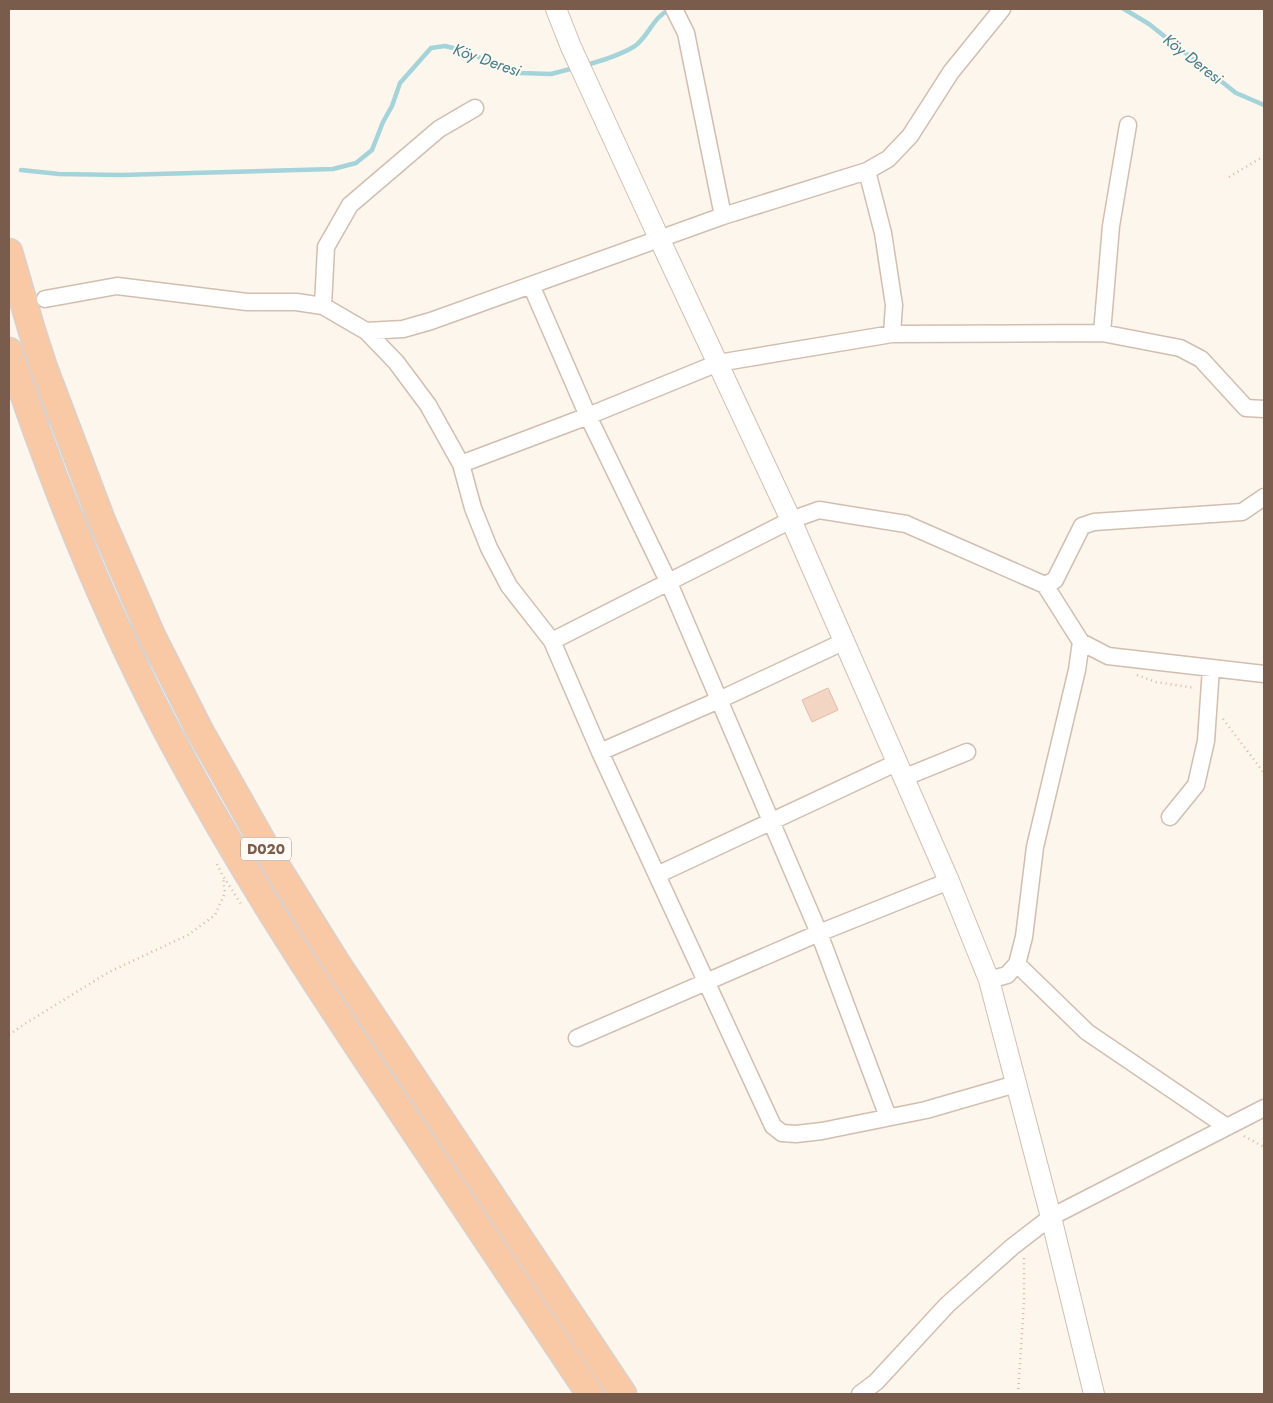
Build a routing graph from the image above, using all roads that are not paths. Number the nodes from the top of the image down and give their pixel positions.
1 (556, 9) edge
2 (674, 9) edge
3 (1002, 9) edge
4 (475, 108) dead end
5 (1128, 126) dead end
6 (867, 171) junction
7 (723, 216) junction
8 (659, 238) junction
9 (9, 252) edge
10 (531, 285) junction
11 (46, 299) dead end
12 (323, 306) junction
13 (366, 331) junction
14 (1102, 333) junction
15 (892, 334) junction
16 (9, 351) edge
17 (718, 363) junction
18 (1264, 409) edge
19 (588, 416) junction
20 (460, 464) junction
21 (1264, 497) edge
22 (791, 520) junction
23 (669, 583) junction
24 (1045, 585) junction
25 (552, 641) junction
26 (843, 642) junction
27 (1080, 642) junction
28 (1211, 668) junction
29 (1264, 674) edge
30 (719, 700) junction
31 (600, 752) junction
32 (967, 752) dead end
33 (900, 770) junction
34 (1170, 817) dead end
35 (770, 822) junction
36 (657, 875) junction
37 (949, 880) junction
38 (819, 933) junction
39 (1017, 964) junction
40 (989, 980) junction
41 (706, 982) junction
42 (577, 1038) dead end
43 (1016, 1084) junction
44 (1264, 1108) edge
45 (888, 1117) junction
46 (1227, 1127) junction
47 (1043, 1223) junction
48 (590, 1394) edge
49 (623, 1394) edge
50 (860, 1394) edge
51 (1094, 1394) edge

1 - 8 street
2 - 7 street
3 - 6 street
4 - 12 street
5 - 14 street
6 - 7 street
6 - 15 street
7 - 8 street
8 - 10 street
8 - 17 street
9 - 49 highway, D020
10 - 13 street
10 - 19 street
11 - 12 street
12 - 13 street
13 - 20 street
14 - 15 street
14 - 18 street
15 - 17 street
16 - 48 highway, D020
17 - 19 street
17 - 22 street
19 - 20 street
19 - 23 street
20 - 25 street
21 - 24 street
22 - 23 street
22 - 24 street
22 - 26 street
23 - 25 street
23 - 30 street
24 - 27 street
25 - 31 street
26 - 30 street
26 - 33 street
27 - 28 street
27 - 39 street
28 - 29 street
28 - 34 street
30 - 31 street
30 - 35 street
31 - 36 street
32 - 33 street
33 - 35 street
33 - 37 street
35 - 36 street
35 - 38 street
36 - 41 street
37 - 38 street
37 - 40 street
38 - 41 street
38 - 45 street
39 - 40 street
39 - 46 street
40 - 43 street
41 - 42 street
41 - 45 street
43 - 45 street
43 - 47 street
44 - 46 street
46 - 47 street
47 - 50 street
47 - 51 street

